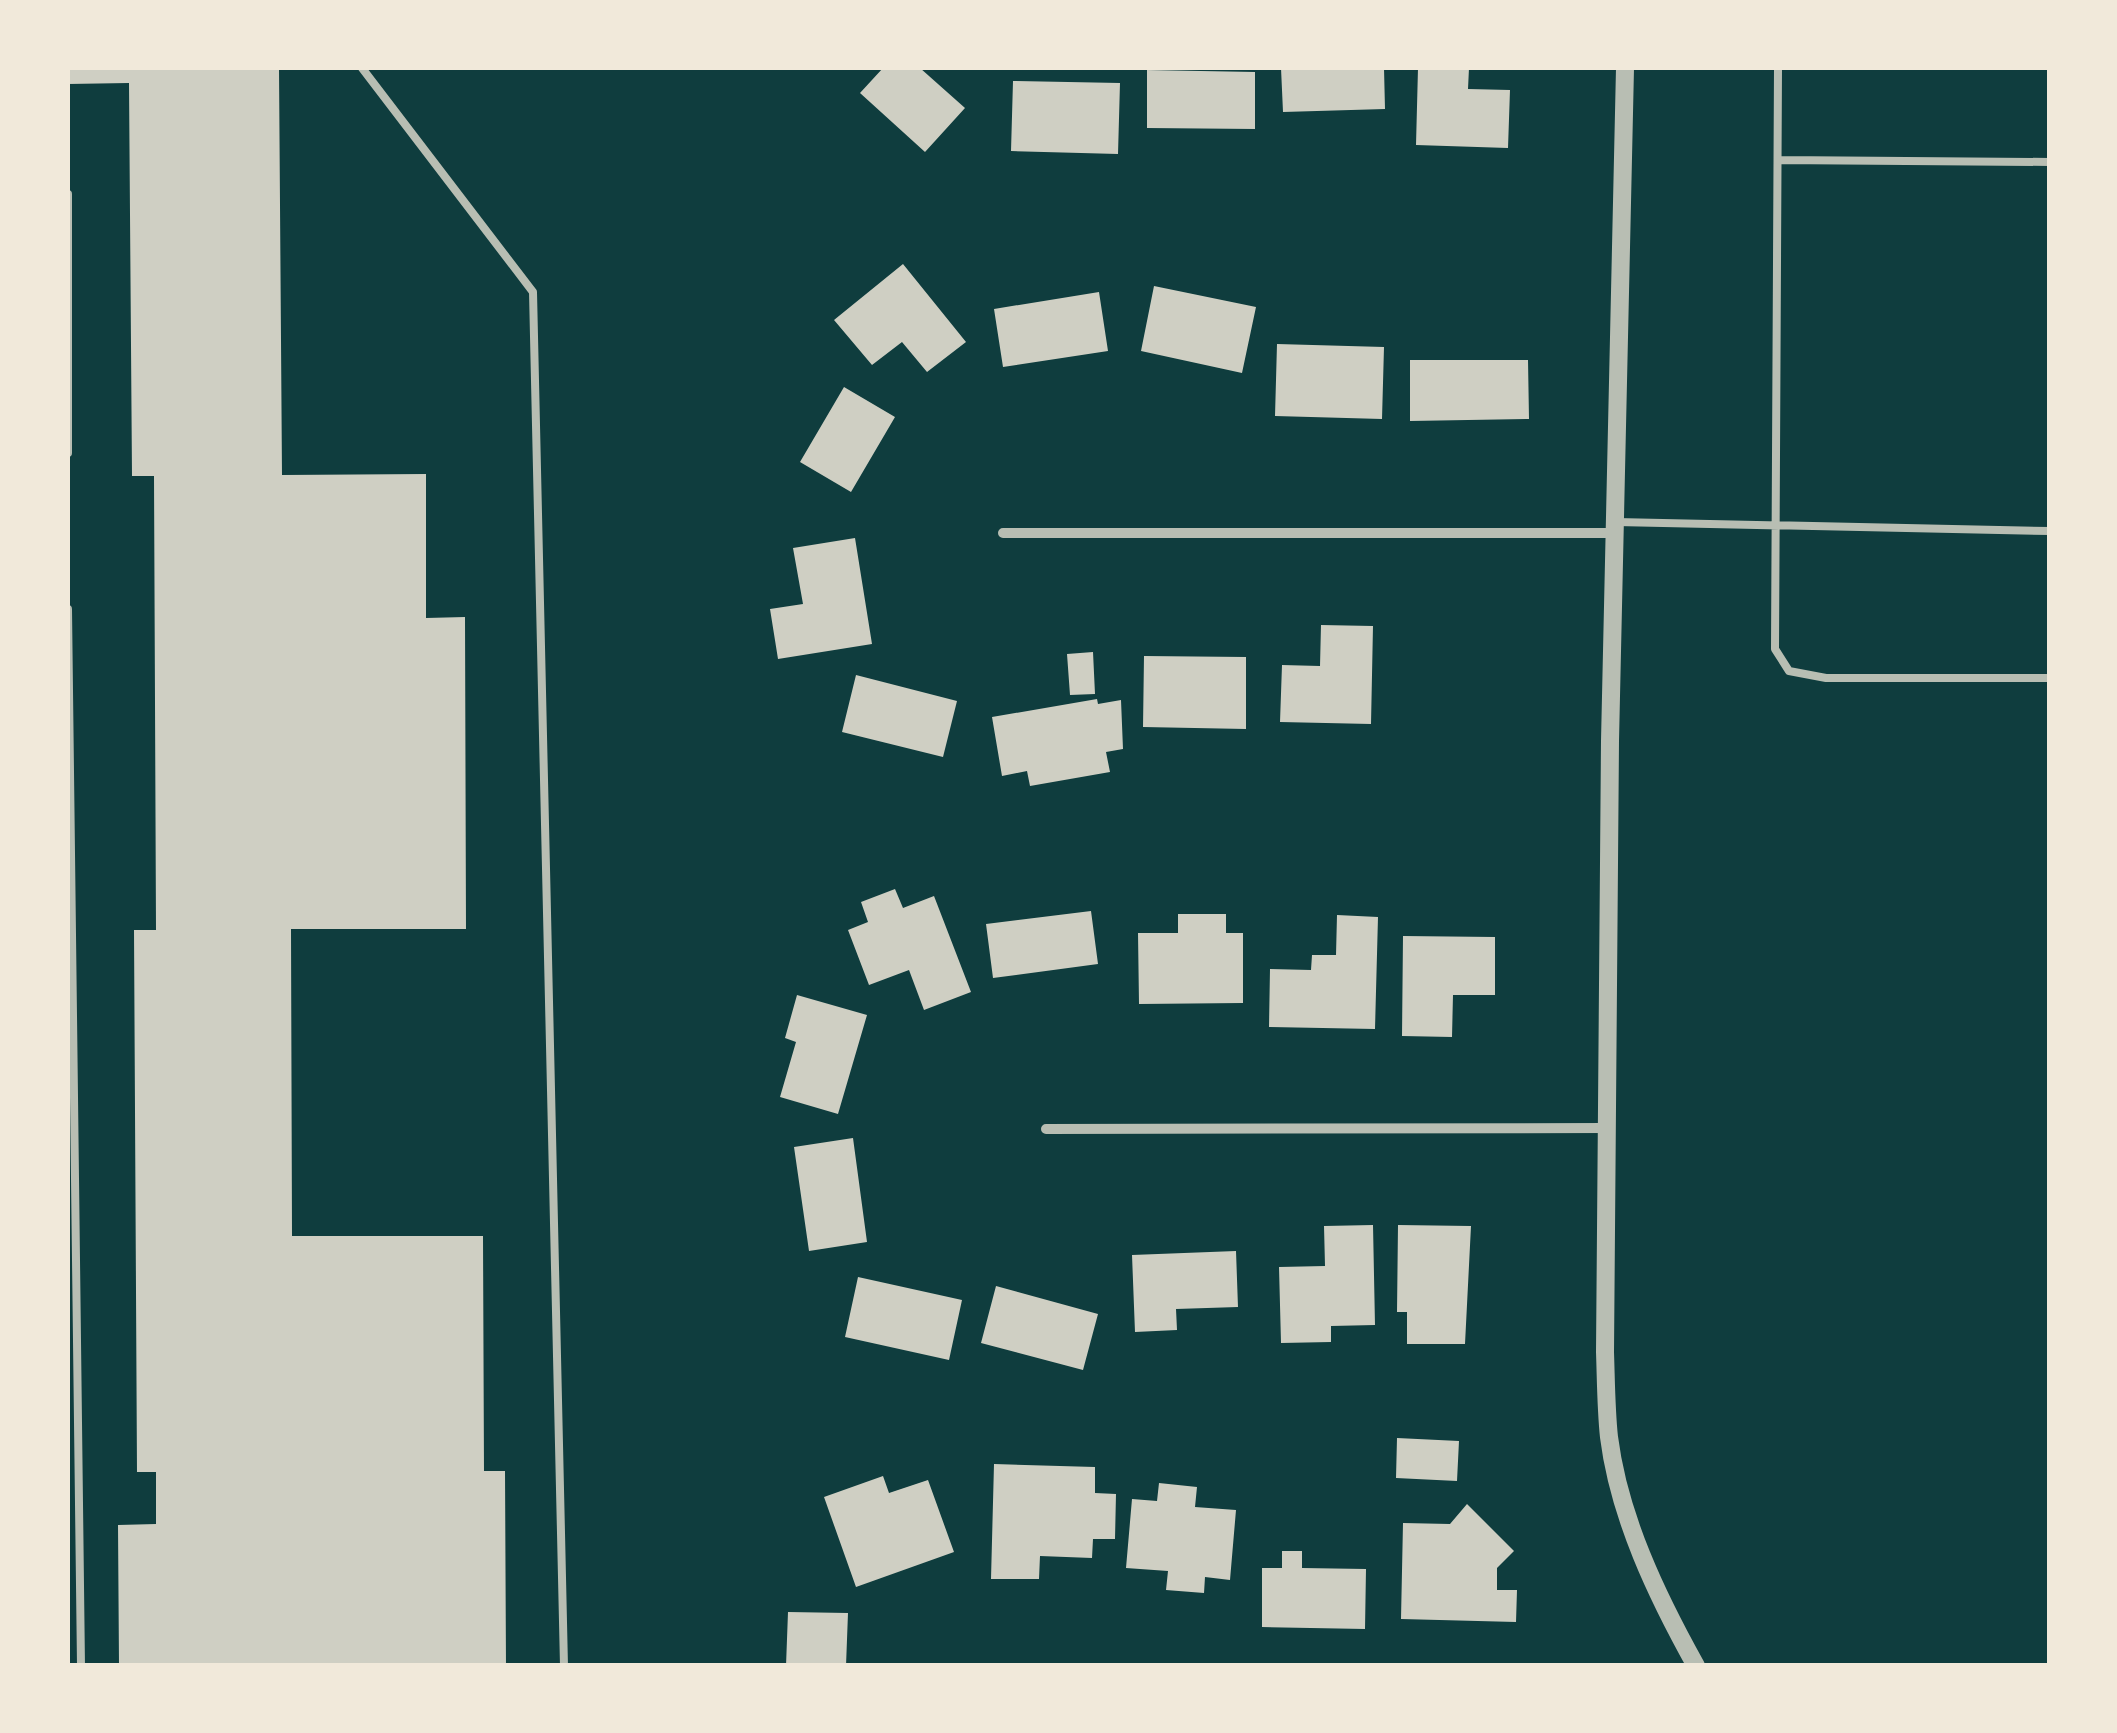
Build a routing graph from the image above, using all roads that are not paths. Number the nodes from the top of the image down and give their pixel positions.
1 (362, 68) edge
2 (1625, 68) edge
3 (1778, 68) edge
4 (1779, 160) junction
5 (2050, 162) edge
6 (68, 194) edge
7 (68, 453) edge
8 (1778, 526) junction
9 (1616, 528) junction
10 (2050, 531) edge
11 (1003, 533) dead end
12 (68, 609) edge
13 (2050, 678) edge
14 (1607, 1128) junction
15 (1046, 1129) dead end
16 (1690, 1663) edge
17 (82, 1666) edge
18 (564, 1666) edge

1 - 18 lane
2 - 9 street
3 - 4 lane
4 - 5 lane
4 - 8 lane
6 - 7 lane
8 - 9 lane
8 - 10 lane
8 - 13 lane
9 - 11 street
9 - 14 street
12 - 17 lane
14 - 15 street
14 - 16 street

